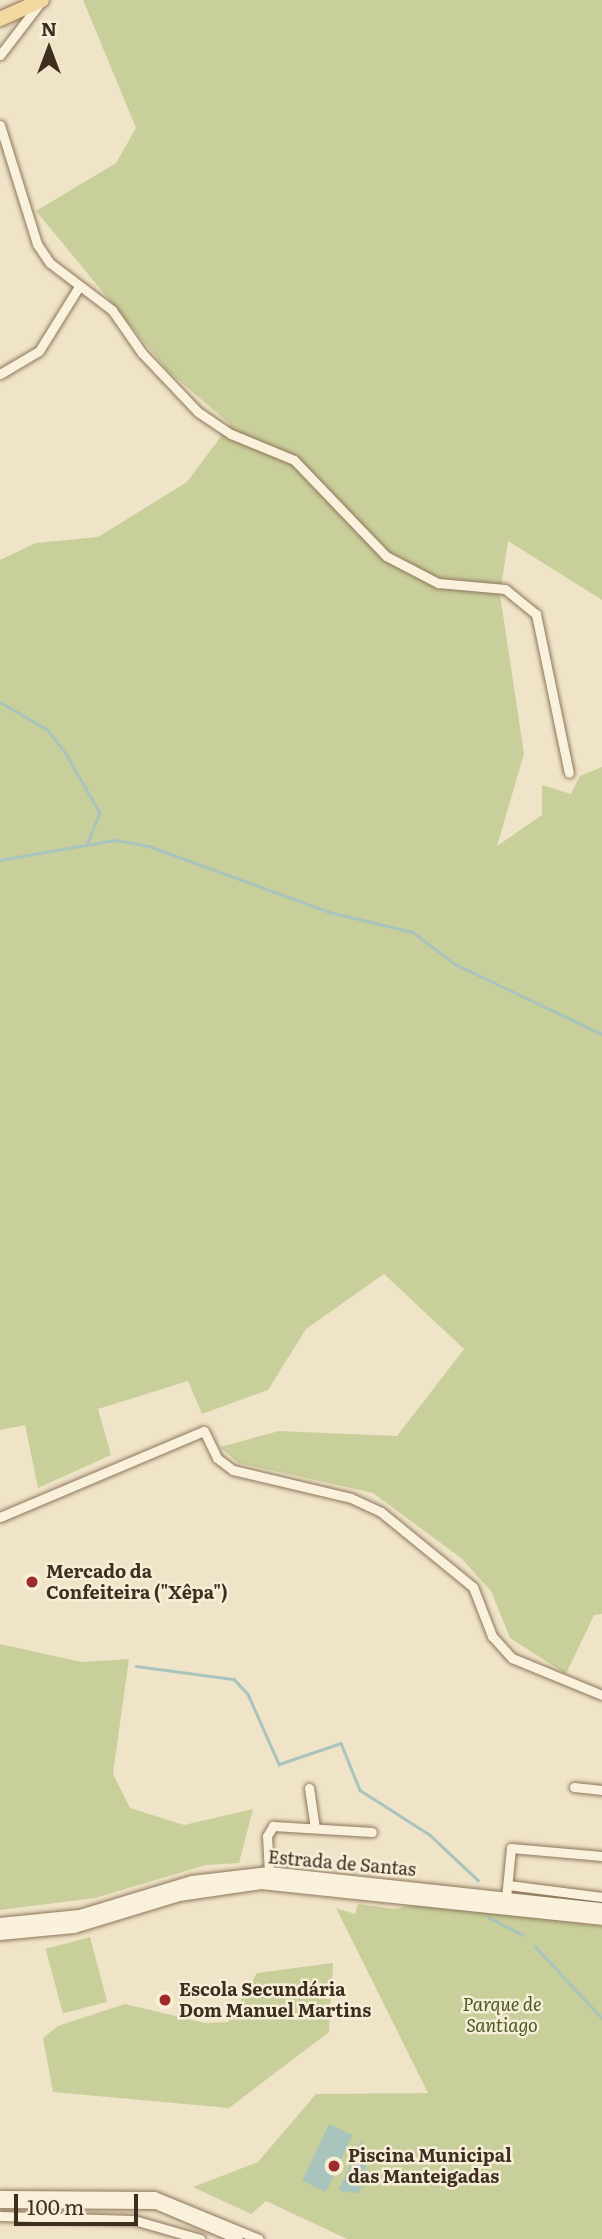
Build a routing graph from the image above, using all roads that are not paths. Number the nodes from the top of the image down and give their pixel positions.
1 (24, 0) edge
2 (42, 0) edge
3 (0, 11) edge
4 (7, 24) edge
5 (0, 55) edge
6 (0, 125) edge
7 (78, 288) junction
8 (0, 374) edge
9 (569, 773) dead end
10 (0, 1517) edge
11 (602, 1695) edge
12 (574, 1787) dead end
13 (309, 1788) dead end
14 (602, 1790) edge
15 (315, 1828) junction
16 (372, 1832) dead end
17 (602, 1856) edge
18 (269, 1873) junction
19 (507, 1891) junction
20 (602, 1897) edge
21 (602, 1909) edge
22 (602, 1919) edge
23 (0, 1924) edge
24 (0, 1934) edge
25 (0, 2195) edge
26 (0, 2203) edge
27 (0, 2216) edge
28 (200, 2239) edge
29 (238, 2239) edge
30 (259, 2239) edge

1 - 3 main road
2 - 4 main road
2 - 4 street
4 - 5 street
6 - 7 street
7 - 8 street
7 - 9 street
10 - 11 street
12 - 14 street
13 - 15 street
15 - 16 street
15 - 18 street
17 - 19 street
18 - 19 main road, Estrada de Santas
18 - 23 main road, Estrada de Santas
19 - 20 street
19 - 21 main road, Estrada de Santas
22 - 24 main road, Estrada de Santas
25 - 30 street
26 - 29 street
27 - 28 street

